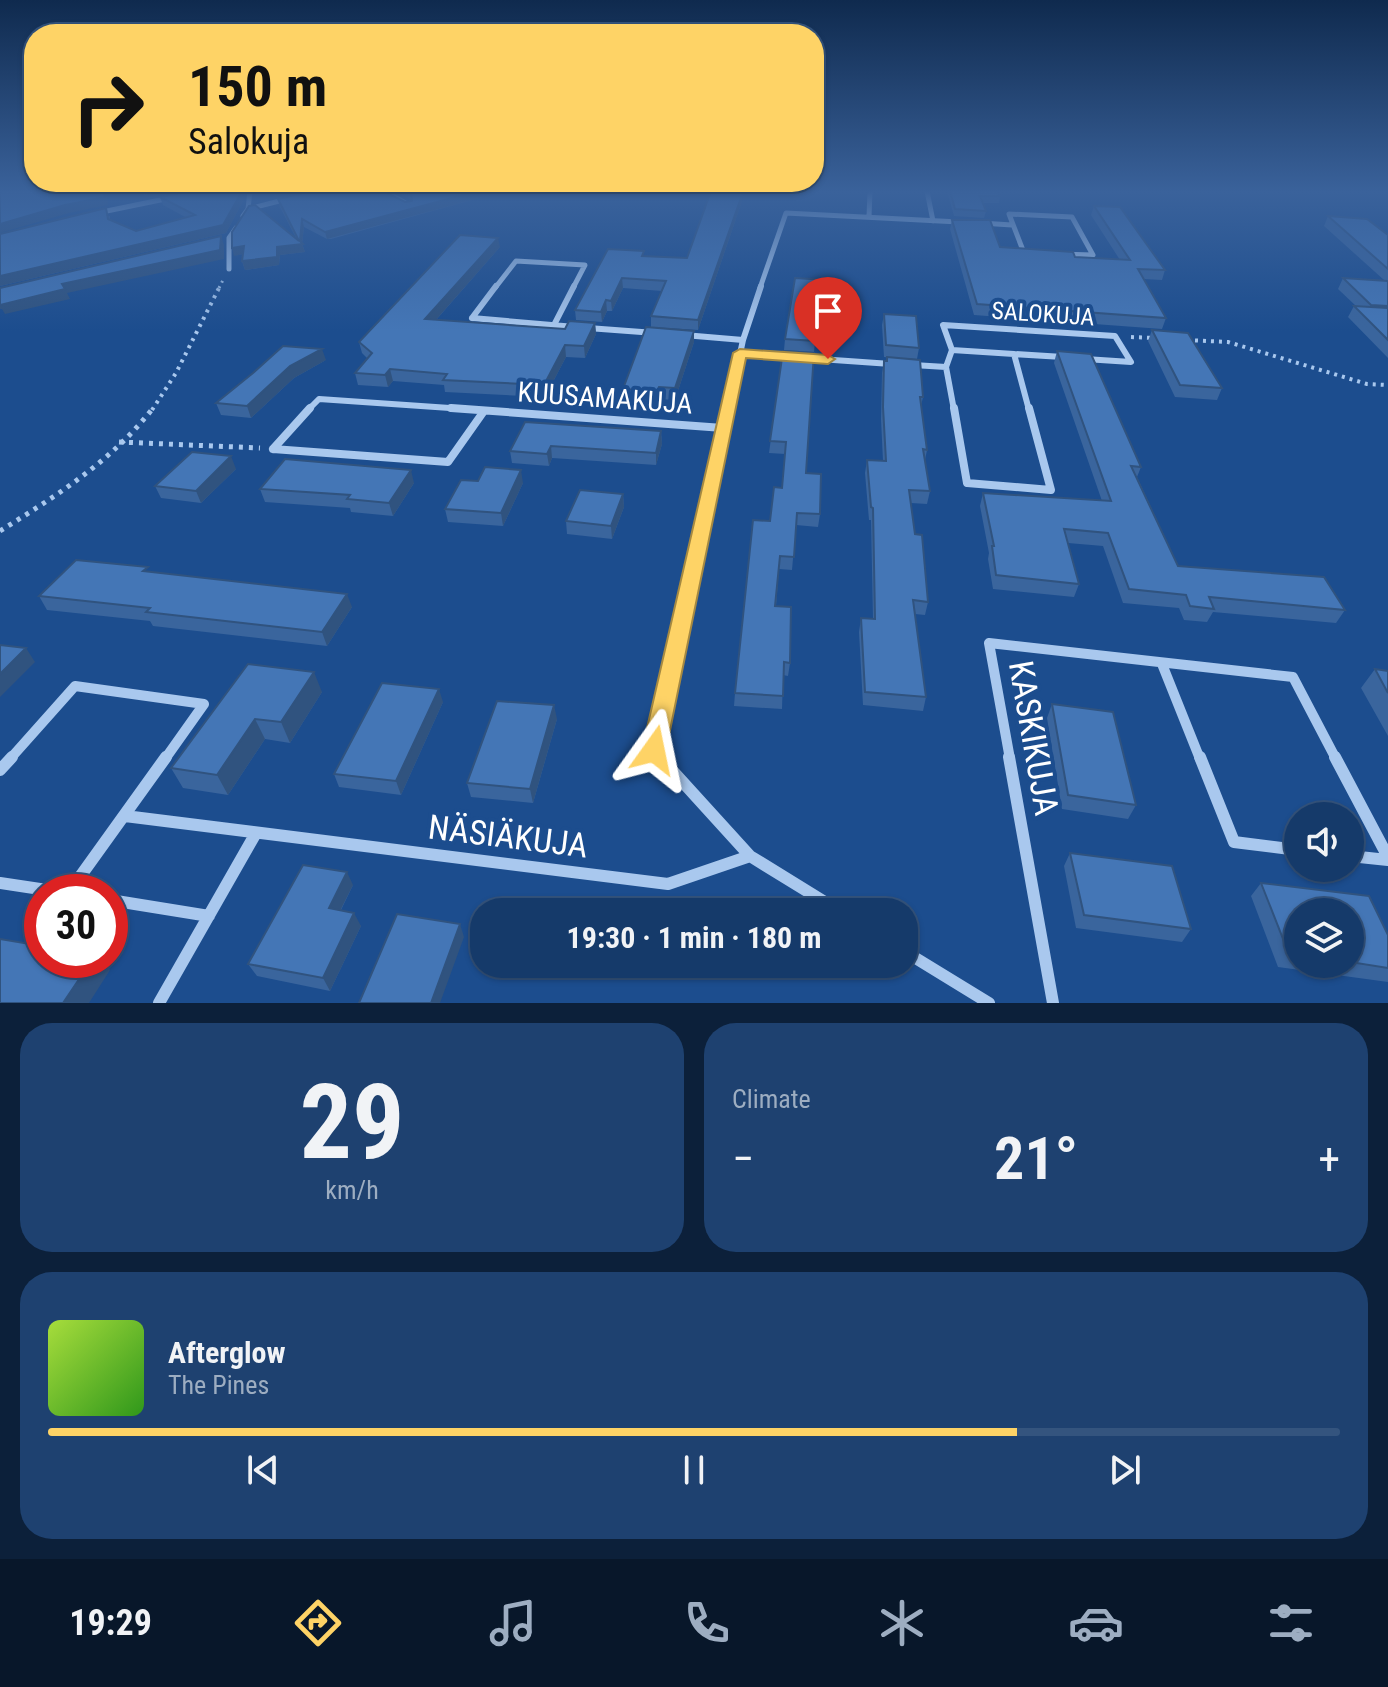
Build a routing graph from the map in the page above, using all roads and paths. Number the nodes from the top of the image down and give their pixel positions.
1 (229, 238) joint
2 (778, 238) edge
3 (1017, 238) edge
4 (1083, 238) edge
5 (214, 241) edge
6 (229, 269) joint
7 (554, 325) junction
8 (664, 334) edge
9 (680, 335) edge
10 (1115, 336) junction
11 (1157, 338) edge
12 (743, 340) junction
13 (1185, 340) edge
14 (952, 350) junction
15 (740, 353) junction
16 (1014, 354) junction
17 (946, 367) junction
18 (1388, 385) edge
19 (484, 411) junction
20 (723, 428) junction
21 (119, 442) junction
22 (273, 449) junction
23 (0, 531) edge
24 (1162, 664) junction
25 (0, 770) edge
26 (125, 816) junction
27 (256, 833) junction
28 (1284, 848) edge
29 (750, 856) junction
30 (1364, 857) edge
31 (1388, 858) edge
32 (82, 874) edge
33 (0, 883) edge
34 (24, 887) edge
35 (818, 898) edge
36 (128, 903) edge
37 (209, 916) junction
38 (918, 960) edge
39 (159, 1003) edge
40 (989, 1003) edge
41 (1053, 1003) edge

1 - 5 street
1 - 6 street
2 - 12 street
3 - 4 street
6 - 21 path
7 - 7 street
7 - 8 street
9 - 12 street
10 - 11 path
10 - 14 street, SALOKUJA
10 - 16 street, SALOKUJA
12 - 15 street
13 - 18 path
14 - 16 street, SALOKUJA
14 - 17 street, SALOKUJA
15 - 17 street
15 - 20 street
16 - 17 street, SALOKUJA
19 - 20 street, KUUSAMAKUJA
19 - 22 street, KUUSAMAKUJA
19 - 22 street, KUUSAMAKUJA
20 - 29 street
21 - 22 path
21 - 23 path
24 - 28 street
24 - 31 street, KASKIKUJA
24 - 41 street, KASKIKUJA
25 - 26 street
26 - 27 street, NÄSIÄKUJA
26 - 32 street
27 - 29 street, NÄSIÄKUJA
27 - 37 street
29 - 35 street
30 - 31 street
33 - 34 street
36 - 37 street
37 - 39 street
38 - 40 street

